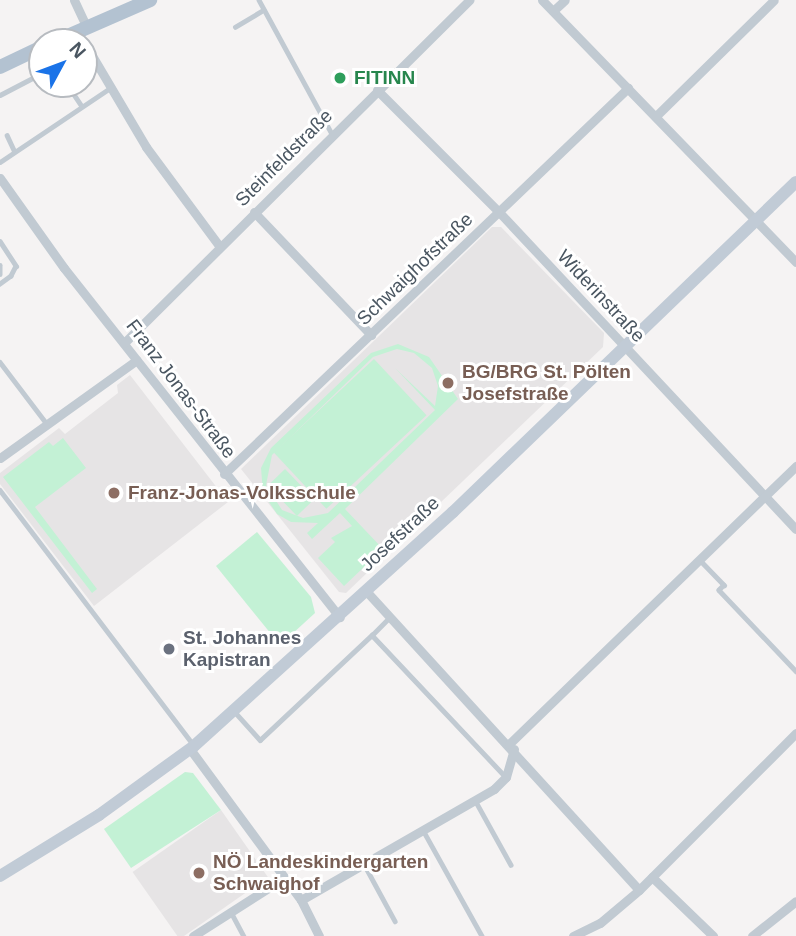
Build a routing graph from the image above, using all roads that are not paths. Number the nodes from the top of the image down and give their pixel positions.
1 (74, 0) edge
2 (150, 0) edge
3 (259, 0) edge
4 (470, 0) edge
5 (542, 0) edge
6 (565, 0) edge
7 (774, 0) edge
8 (263, 10) junction
9 (553, 11) junction
10 (235, 27) dead end
11 (81, 28) edge
12 (98, 28) edge
13 (28, 54) edge
14 (98, 65) edge
15 (0, 67) edge
16 (28, 80) edge
17 (110, 88) junction
18 (628, 88) junction
19 (377, 90) junction
20 (0, 95) edge
21 (76, 98) edge
22 (80, 105) junction
23 (656, 116) junction
24 (332, 134) junction
25 (7, 135) dead end
26 (14, 150) junction
27 (0, 162) edge
28 (0, 178) edge
29 (796, 183) edge
30 (254, 212) junction
31 (499, 212) junction
32 (756, 221) junction
33 (0, 241) edge
34 (220, 247) junction
35 (796, 262) edge
36 (0, 265) edge
37 (0, 274) edge
38 (0, 284) edge
39 (371, 335) junction
40 (124, 343) junction
41 (625, 346) junction
42 (137, 360) junction
43 (0, 362) edge
44 (48, 425) junction
45 (0, 458) edge
46 (796, 466) edge
47 (224, 474) junction
48 (0, 490) edge
49 (765, 497) junction
50 (796, 529) edge
51 (699, 561) junction
52 (367, 592) junction
53 (340, 617) junction
54 (390, 617) junction
55 (372, 635) junction
56 (796, 671) edge
57 (234, 712) junction
58 (796, 733) edge
59 (511, 746) junction
60 (192, 748) junction
61 (506, 777) junction
62 (474, 800) junction
63 (423, 830) junction
64 (364, 864) junction
65 (511, 866) dead end
66 (0, 876) edge
67 (652, 877) junction
68 (284, 878) junction
69 (639, 890) junction
70 (301, 900) junction
71 (796, 901) edge
72 (230, 912) junction
73 (395, 921) dead end
74 (192, 936) edge
75 (244, 936) edge
76 (318, 936) edge
77 (482, 936) edge
78 (573, 936) edge
79 (713, 936) edge
80 (752, 936) edge

1 - 11 street
2 - 12 main road
3 - 8 lane
4 - 19 street, Steinfeldstraße
5 - 9 street
6 - 9 street
7 - 23 street
8 - 10 lane
8 - 24 lane
9 - 18 street
13 - 15 main road
14 - 17 street
16 - 20 lane
17 - 22 lane
17 - 34 street
18 - 23 street
18 - 31 street, Schwaighofstraße
19 - 24 street, Steinfeldstraße
19 - 31 street, Widerinstraße
21 - 22 lane
22 - 26 lane
23 - 32 street
24 - 30 street, Steinfeldstraße
25 - 26 lane
26 - 27 lane
28 - 40 street, Franz Jonas-Straße
29 - 32 street, Josefstraße
30 - 34 street, Steinfeldstraße
30 - 39 street
31 - 39 street, Schwaighofstraße
31 - 41 street, Widerinstraße
32 - 35 street
32 - 41 street, Josefstraße
33 - 38 lane
34 - 40 street, Steinfeldstraße
36 - 37 lane
39 - 47 street, Schwaighofstraße
40 - 42 street, Franz Jonas-Straße
41 - 49 street, Widerinstraße
41 - 52 street, Josefstraße
42 - 44 street
42 - 47 street, Franz Jonas-Straße
43 - 44 lane
44 - 45 street
46 - 49 street
47 - 53 street, Franz Jonas-Straße
48 - 60 lane
49 - 50 street, Widerinstraße
49 - 51 street
51 - 56 lane
51 - 59 street
52 - 53 street, Josefstraße
52 - 54 street
53 - 57 street, Josefstraße
54 - 55 lane
54 - 59 street
55 - 57 lane
55 - 61 lane
57 - 60 street, Josefstraße
58 - 67 street
59 - 61 street
59 - 69 street
60 - 66 street, Josefstraße
60 - 68 street
61 - 62 street
62 - 63 street
62 - 65 lane
63 - 64 street
63 - 77 lane
64 - 70 street
64 - 73 lane
67 - 69 street
67 - 79 street
68 - 70 street
68 - 72 street
69 - 78 street
70 - 76 street
71 - 80 street
72 - 74 street
72 - 75 lane

